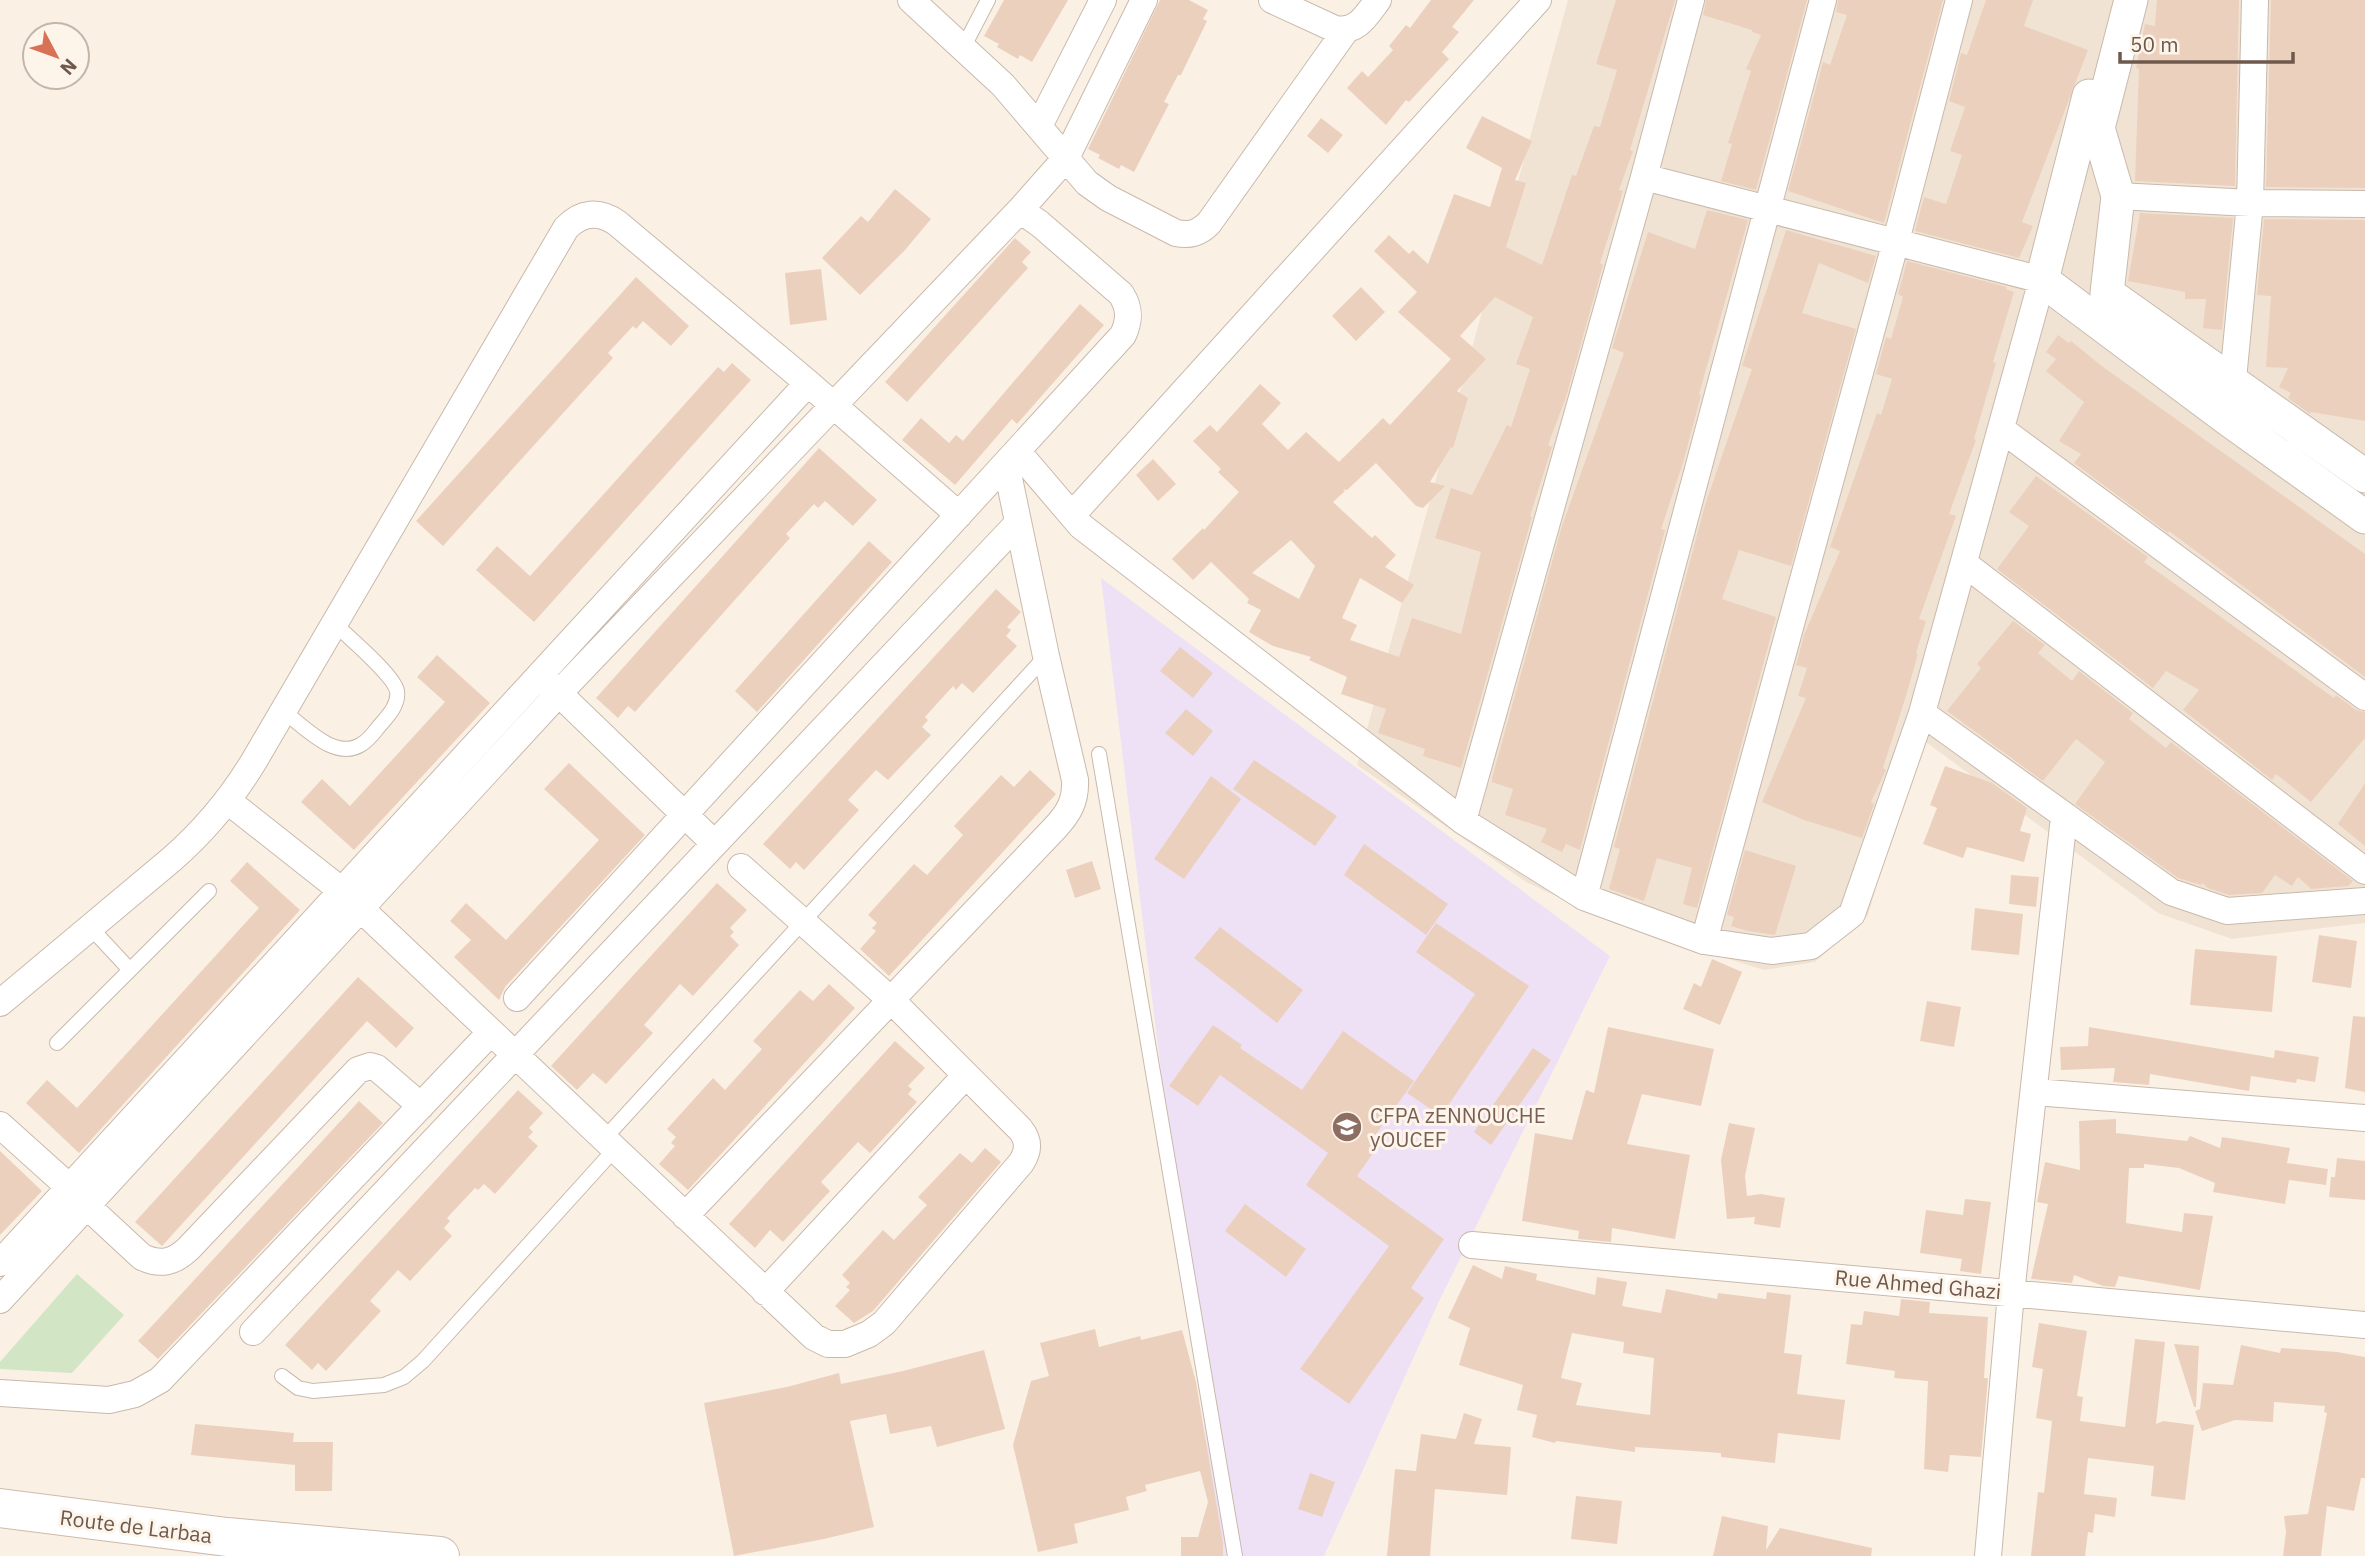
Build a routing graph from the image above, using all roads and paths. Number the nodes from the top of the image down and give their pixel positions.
1 (911, 0) edge
2 (988, 0) edge
3 (1103, 0) edge
4 (1144, 0) edge
5 (1272, 0) edge
6 (1378, 0) edge
7 (1538, 0) edge
8 (1691, 0) edge
9 (1822, 0) edge
10 (1959, 0) edge
11 (2113, 0) edge
12 (2131, 0) edge
13 (2255, 0) edge
14 (1346, 30) junction
15 (963, 48) junction
16 (1039, 126) junction
17 (2098, 128) junction
18 (1066, 158) junction
19 (1644, 177) junction
20 (2118, 196) junction
21 (2249, 203) junction
22 (2365, 204) edge
23 (1767, 208) junction
24 (1020, 210) junction
25 (1896, 241) junction
26 (2042, 280) junction
27 (808, 383) junction
28 (2233, 384) junction
29 (834, 407) junction
30 (2228, 419) junction
31 (2001, 429) junction
32 (1012, 457) junction
33 (2365, 476) edge
34 (2364, 514) edge
35 (959, 515) junction
36 (1072, 515) junction
37 (1018, 523) junction
38 (1965, 564) junction
39 (335, 624) junction
40 (1046, 656) junction
41 (540, 675) junction
42 (559, 694) junction
43 (2365, 697) edge
44 (283, 710) junction
45 (1922, 713) junction
46 (1099, 754) dead end
47 (228, 802) junction
48 (685, 812) junction
49 (2064, 817) junction
50 (1463, 821) junction
51 (714, 842) junction
52 (741, 867) dead end
53 (2365, 871) edge
54 (209, 891) dead end
55 (1584, 897) junction
56 (351, 900) junction
57 (2365, 901) edge
58 (803, 921) junction
59 (90, 927) junction
60 (1704, 941) junction
61 (130, 970) junction
62 (517, 998) dead end
63 (891, 1000) junction
64 (0, 1003) edge
65 (490, 1033) junction
66 (57, 1043) dead end
67 (513, 1056) junction
68 (966, 1075) junction
69 (2035, 1092) junction
70 (421, 1106) junction
71 (2365, 1118) edge
72 (0, 1125) edge
73 (608, 1145) junction
74 (78, 1196) junction
75 (685, 1216) junction
76 (1472, 1245) dead end
77 (0, 1263) edge
78 (765, 1292) junction
79 (2011, 1293) junction
80 (0, 1300) edge
81 (2365, 1325) edge
82 (253, 1332) dead end
83 (282, 1376) dead end
84 (0, 1393) edge
85 (0, 1508) edge
86 (223, 1547) edge
87 (440, 1556) edge
88 (1235, 1556) edge
89 (1988, 1556) edge

1 - 15 street
2 - 15 lane
3 - 16 street
4 - 18 street
5 - 14 street
6 - 14 street
7 - 36 street
8 - 19 street
9 - 23 street
10 - 25 street
11 - 26 street
12 - 17 street
13 - 21 street
14 - 18 street
15 - 16 street
16 - 18 street
17 - 20 street
17 - 26 street
18 - 24 street
19 - 23 street
19 - 50 street
20 - 21 street
20 - 28 street
21 - 22 street
21 - 28 street
23 - 25 street
23 - 55 street
24 - 29 street
24 - 32 street
25 - 26 street
25 - 60 street
26 - 30 street
26 - 31 street
27 - 29 street
27 - 39 street
27 - 41 street
28 - 30 street
28 - 33 street
29 - 35 street
29 - 42 street
30 - 34 street
31 - 38 street
31 - 43 street
32 - 35 street
32 - 36 street
32 - 37 street
35 - 48 street
36 - 50 street
37 - 40 street
37 - 51 street
38 - 45 street
38 - 53 street
39 - 44 street
39 - 44 lane
40 - 58 lane
40 - 63 street
41 - 42 street
41 - 56 street
42 - 48 street
42 - 56 street
44 - 47 street
45 - 49 street
45 - 60 street
46 - 88 lane
47 - 56 street
47 - 59 street
48 - 51 street
48 - 62 street
49 - 57 street
49 - 69 street
50 - 55 street
51 - 67 street
52 - 58 street
54 - 61 lane
55 - 60 street
56 - 65 street
56 - 74 street
58 - 63 street
58 - 73 lane
59 - 61 lane
59 - 64 street
61 - 66 lane
63 - 68 street
63 - 75 street
65 - 67 street
65 - 70 street
67 - 73 street
67 - 82 street
68 - 78 street
68 - 78 street
69 - 71 street
69 - 79 street
70 - 74 street
70 - 84 street
72 - 74 street
73 - 75 street
73 - 83 lane
74 - 77 street
74 - 80 street
75 - 78 street
76 - 79 street, Rue Ahmed Ghazi
79 - 81 street, Rue Ahmed Ghazi
79 - 89 street
85 - 86 main road, Route de Larbaa
86 - 87 main road, Route de Larbaa

